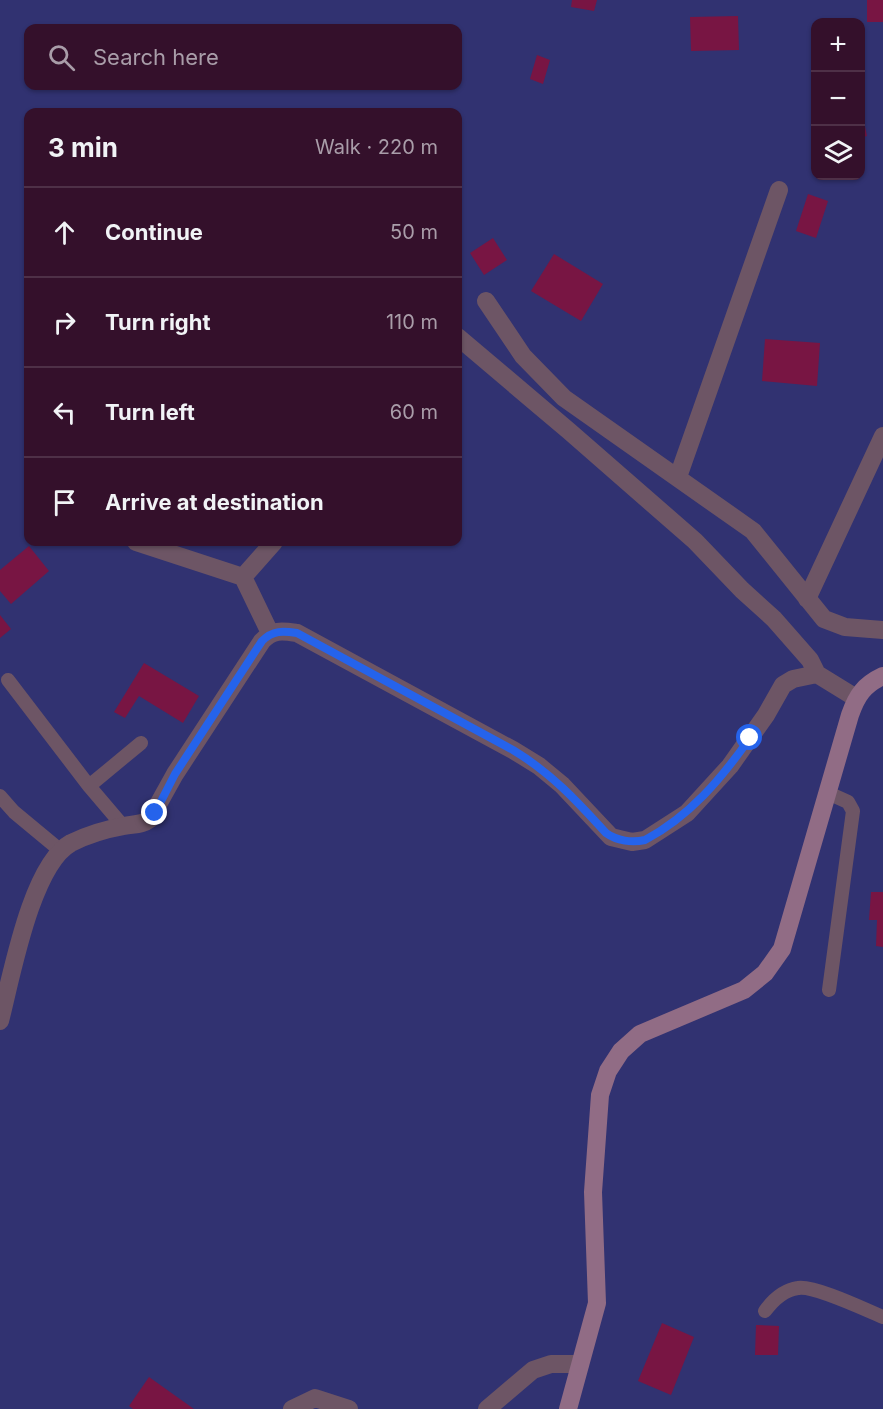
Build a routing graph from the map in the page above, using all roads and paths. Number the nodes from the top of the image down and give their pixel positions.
1 (779, 190) dead end
2 (486, 301) dead end
3 (462, 341) edge
4 (883, 436) edge
5 (678, 477) junction
6 (148, 546) edge
7 (270, 546) edge
8 (243, 577) junction
9 (807, 599) junction
10 (883, 630) edge
11 (270, 633) junction
12 (817, 674) junction
13 (883, 676) edge
14 (8, 680) dead end
15 (856, 698) junction
16 (141, 744) dead end
17 (89, 786) junction
18 (828, 793) junction
19 (0, 796) edge
20 (123, 826) junction
21 (61, 851) junction
22 (829, 990) dead end
23 (0, 1021) edge
24 (765, 1311) dead end
25 (883, 1317) edge
26 (580, 1364) junction
27 (292, 1409) edge
28 (349, 1409) edge
29 (487, 1409) edge
30 (568, 1409) edge

1 - 5 street
2 - 5 street
3 - 12 street
4 - 9 street
5 - 9 street
6 - 8 street
7 - 8 street
8 - 11 street
9 - 10 street
11 - 12 street
11 - 20 street
12 - 15 street
13 - 15 main road
14 - 17 lane
15 - 18 main road
16 - 17 lane
17 - 20 lane
18 - 22 lane
18 - 26 main road
19 - 21 lane
20 - 21 street
21 - 23 street
24 - 25 lane
26 - 29 street
26 - 30 main road
27 - 28 street

